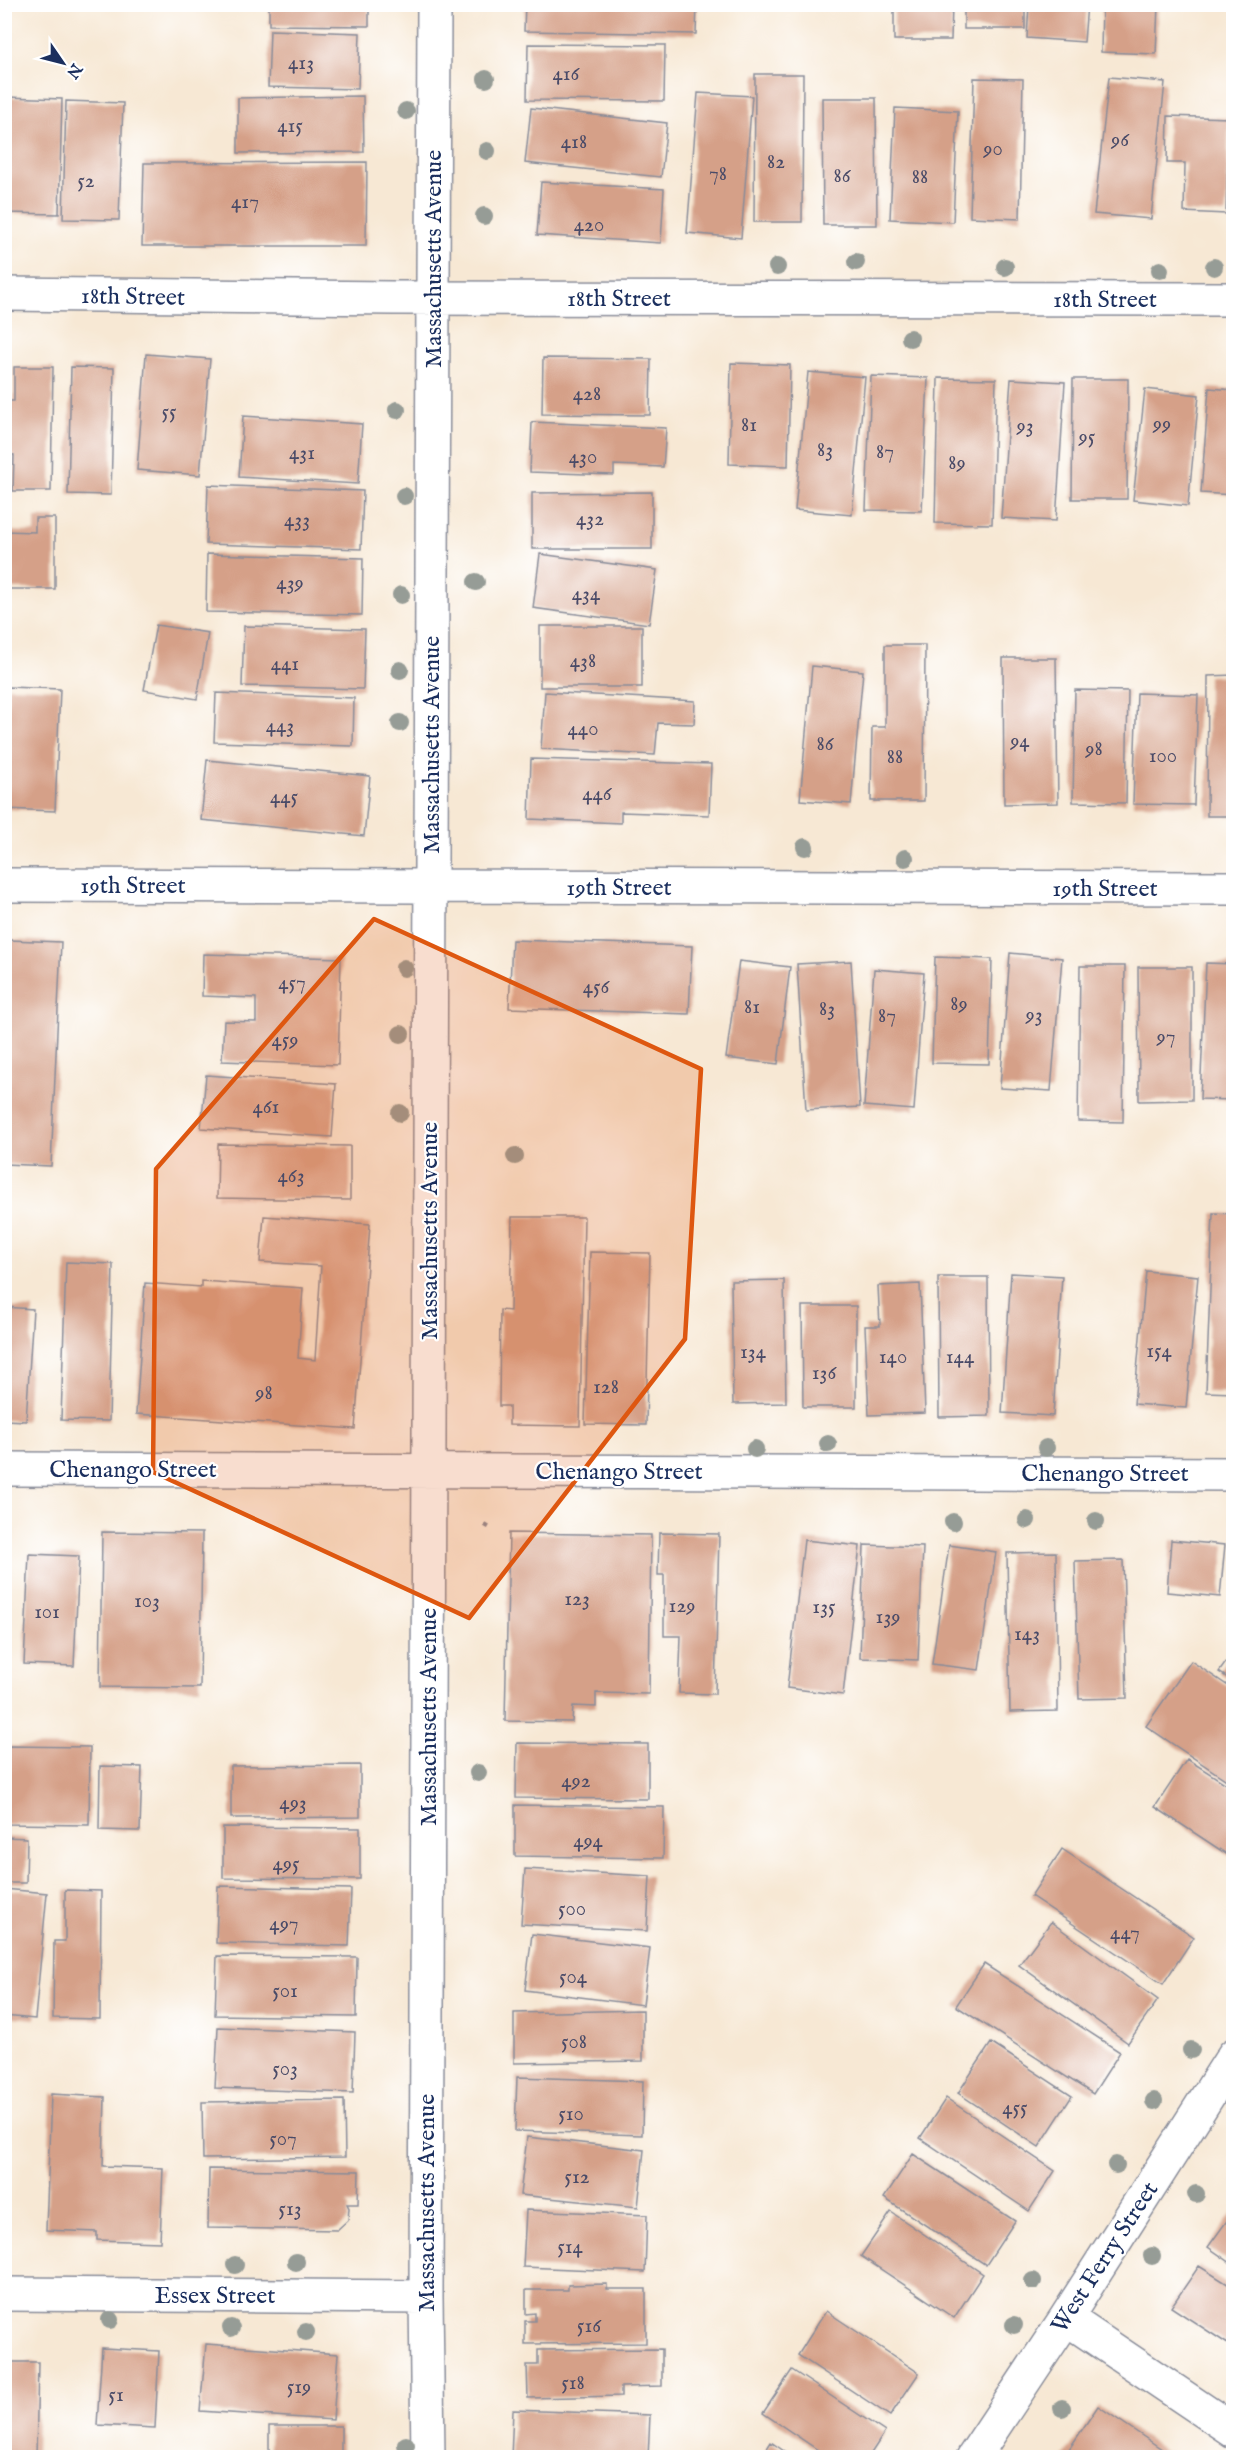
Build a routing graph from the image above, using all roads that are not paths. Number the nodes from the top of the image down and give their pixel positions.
1 (434, 4) edge
2 (4, 294) edge
3 (432, 297) junction
4 (1233, 299) edge
5 (4, 885) edge
6 (431, 887) junction
7 (1233, 888) edge
8 (4, 1468) edge
9 (429, 1470) junction
10 (1233, 1474) edge
11 (1233, 2055) edge
12 (4, 2294) edge
13 (426, 2297) junction
14 (1065, 2318) junction
15 (1233, 2431) edge
16 (428, 2457) edge
17 (974, 2457) edge

1 - 3 street, Massachusetts Avenue
2 - 3 street, 18th Street
3 - 4 street, 18th Street
3 - 6 street, Massachusetts Avenue
5 - 6 street, 19th Street
6 - 7 street, 19th Street
6 - 9 street, Massachusetts Avenue
8 - 9 street, Chenango Street
9 - 10 street, Chenango Street
9 - 13 street, Massachusetts Avenue
11 - 14 street, West Ferry Street
12 - 13 street, Essex Street
13 - 16 street, Massachusetts Avenue
14 - 15 street
14 - 17 street, West Ferry Street

